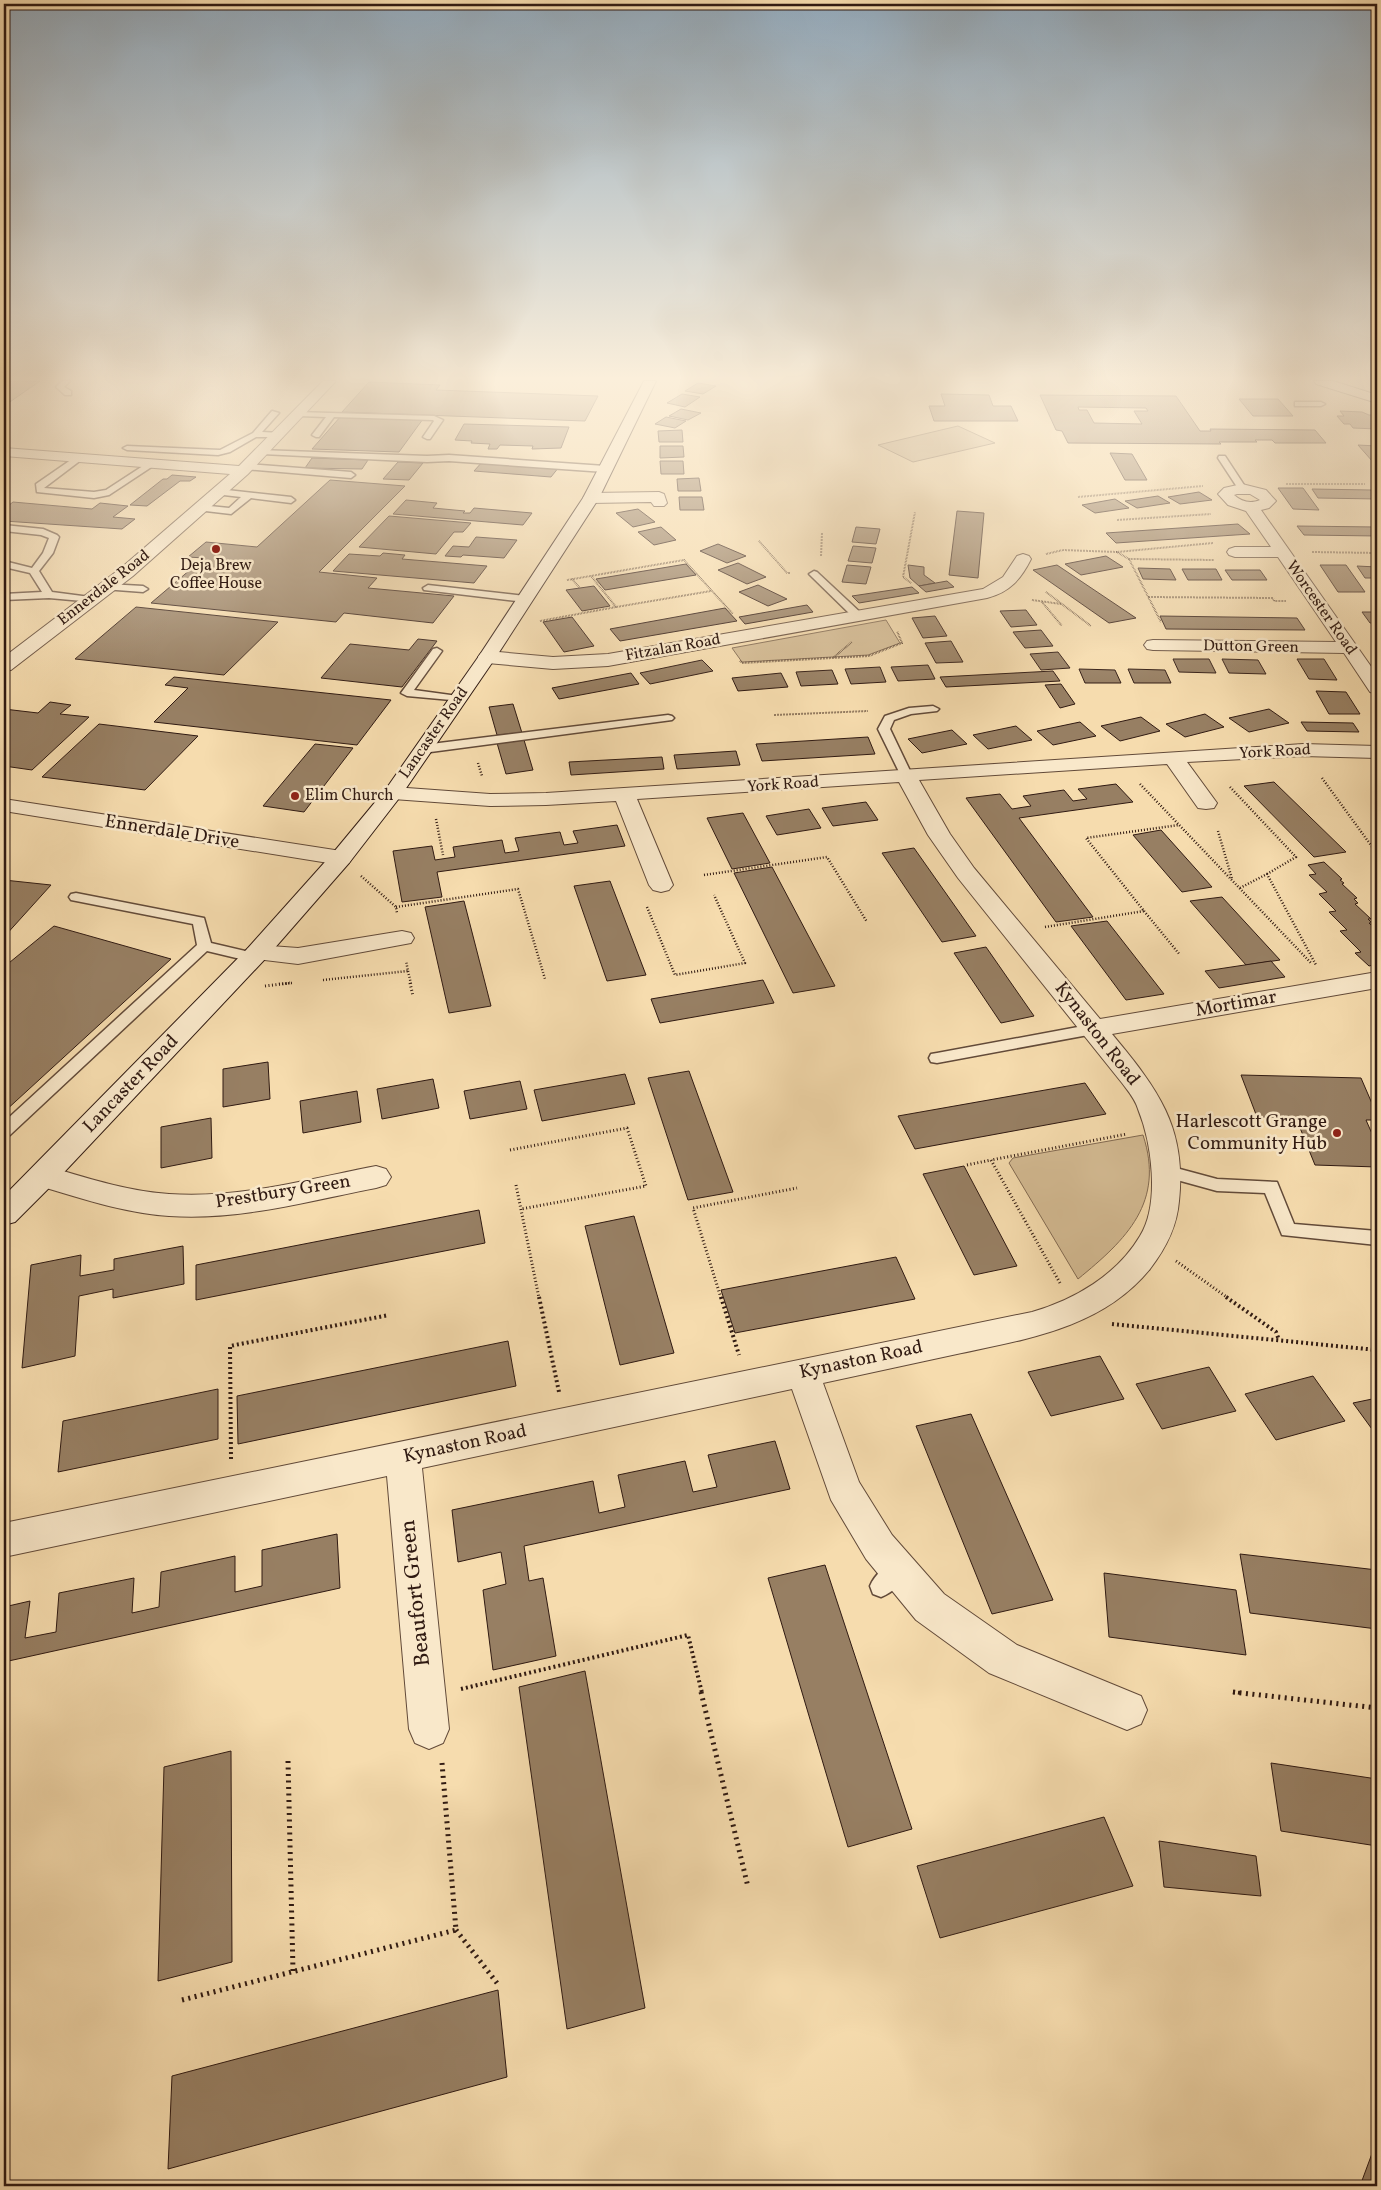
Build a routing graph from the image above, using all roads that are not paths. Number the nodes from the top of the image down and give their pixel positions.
1 (43, 483) edge
2 (122, 483) edge
3 (228, 483) edge
4 (598, 483) edge
5 (1237, 483) edge
6 (1240, 489) junction
7 (218, 492) junction
8 (248, 496) junction
9 (591, 498) junction
10 (291, 500) dead end
11 (658, 503) dead end
12 (200, 508) junction
13 (1252, 509) junction
14 (4, 528) edge
15 (1235, 552) dead end
16 (1281, 552) junction
17 (1023, 560) road end
18 (4, 564) edge
19 (34, 571) junction
20 (814, 574) road end
21 (107, 587) junction
22 (428, 588) dead end
23 (142, 589) dead end
24 (49, 596) junction
25 (4, 597) edge
26 (525, 599) junction
27 (90, 600) junction
28 (858, 616) junction
29 (1153, 645) dead end
30 (1349, 648) junction
31 (437, 651) dead end
32 (487, 657) junction
33 (4, 666) edge
34 (1377, 688) edge
35 (458, 699) junction
36 (933, 709) dead end
37 (668, 718) dead end
38 (423, 749) junction
39 (1377, 752) edge
40 (1173, 758) junction
41 (907, 777) junction
42 (393, 793) junction
43 (625, 796) junction
44 (1206, 803) dead end
45 (4, 806) edge
46 (341, 858) junction
47 (661, 885) dead end
48 (76, 897) dead end
49 (402, 938) dead end
50 (204, 946) junction
51 (255, 955) junction
52 (1377, 980) edge
53 (1094, 1029) junction
54 (937, 1058) dead end
55 (4, 1131) edge
56 (1165, 1171) junction
57 (43, 1176) junction
58 (376, 1176) dead end
59 (4, 1214) edge
60 (1377, 1238) edge
61 (803, 1372) junction
62 (403, 1457) junction
63 (4, 1540) edge
64 (1127, 1710) dead end
65 (428, 1713) road end

1 - 2 lane
3 - 7 street, Ennerdale Road
4 - 9 street, Lancaster Road
5 - 6 lane
6 - 13 street
6 - 13 street
7 - 8 lane
7 - 12 street, Ennerdale Road
8 - 10 lane
8 - 12 lane
9 - 11 street
9 - 26 street, Lancaster Road
12 - 21 street, Ennerdale Road
13 - 16 street, Worcester Road
14 - 19 lane
15 - 16 street, Worcester Road
16 - 30 street, Worcester Road
17 - 28 street, Fitzalan Road
18 - 19 lane
19 - 24 lane
20 - 28 lane
21 - 23 lane
21 - 27 street, Ennerdale Road
22 - 26 lane
24 - 25 lane
24 - 27 lane
26 - 32 street, Lancaster Road
27 - 33 street, Ennerdale Road
28 - 32 street, Fitzalan Road
29 - 30 street, Dutton Green
30 - 34 street, Worcester Road
31 - 35 lane
32 - 35 street, Lancaster Road
35 - 38 street, Lancaster Road
36 - 41 lane
37 - 38 lane
38 - 42 street, Lancaster Road
39 - 40 street, York Road
40 - 41 street, York Road
40 - 44 street
41 - 43 street, York Road
41 - 53 street, Kynaston Road
42 - 43 street, York Road
42 - 46 street, Lancaster Road
43 - 47 street
45 - 46 street, Ennerdale Drive
46 - 51 street, Lancaster Road
48 - 50 lane
49 - 51 street
50 - 51 lane
50 - 55 lane
51 - 57 street, Lancaster Road
52 - 53 street, Mortimar
53 - 54 lane
53 - 56 street, Kynaston Road
56 - 60 lane
56 - 61 street, Kynaston Road
57 - 58 street, Prestbury Green
57 - 59 street, Lancaster Road
61 - 62 street, Kynaston Road
61 - 64 street
62 - 63 street, Kynaston Road
62 - 65 street, Beaufort Green

